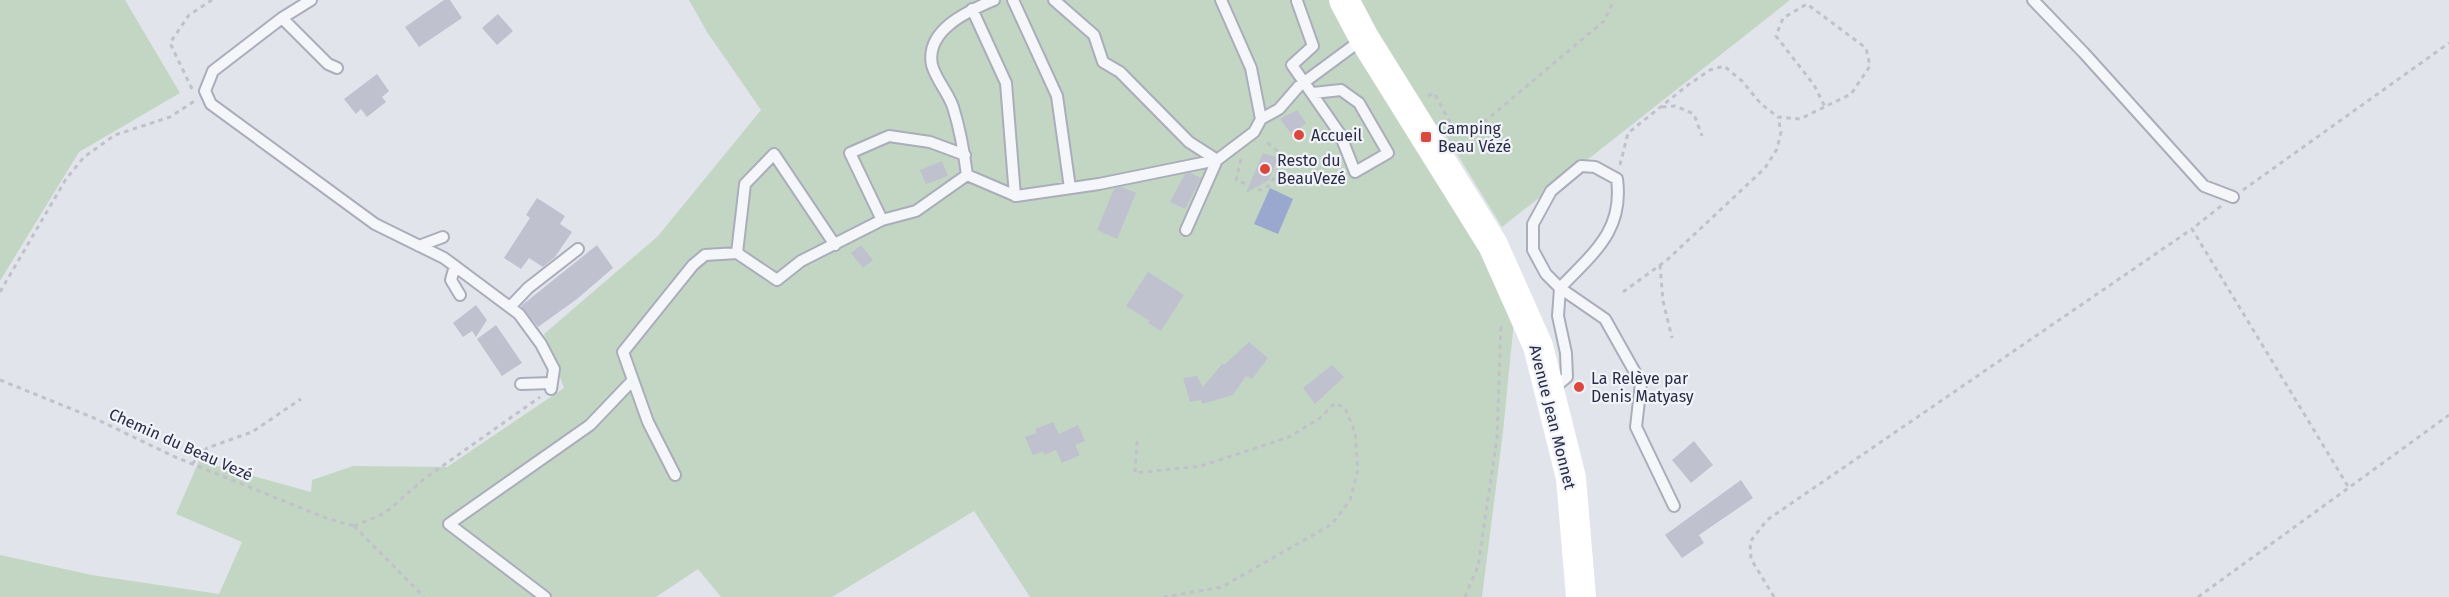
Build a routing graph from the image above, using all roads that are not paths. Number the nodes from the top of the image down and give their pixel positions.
1 (311, 0) edge
2 (994, 0) edge
3 (1013, 0) edge
4 (1053, 0) edge
5 (1221, 0) edge
6 (1344, 0) edge
7 (2033, 0) edge
8 (1297, 1) edge
9 (972, 9) junction
10 (282, 18) junction
11 (1364, 38) junction
12 (337, 68) dead end
13 (1303, 83) junction
14 (1313, 93) dead end
15 (1261, 119) junction
16 (964, 155) junction
17 (1217, 160) junction
18 (967, 175) junction
19 (1070, 188) junction
20 (1015, 196) junction
21 (2233, 197) road end
22 (882, 220) junction
23 (1186, 230) dead end
24 (443, 237) dead end
25 (835, 245) junction
26 (419, 246) junction
27 (578, 249) dead end
28 (737, 253) junction
29 (455, 266) junction
30 (1560, 288) junction
31 (460, 295) dead end
32 (510, 307) junction
33 (633, 380) junction
34 (521, 384) dead end
35 (1550, 392) junction
36 (675, 475) dead end
37 (1674, 506) dead end
38 (545, 597) edge
39 (1581, 597) edge

1 - 10 lane
2 - 9 lane
3 - 19 lane
4 - 17 lane
5 - 15 lane
6 - 11 main road, Avenue Jean Monnet
7 - 21 lane
8 - 13 lane
9 - 16 lane
9 - 20 lane
10 - 12 lane
10 - 26 lane
11 - 13 lane
11 - 35 main road, Avenue Jean Monnet
13 - 14 lane
13 - 15 lane
15 - 17 lane
16 - 18 lane
16 - 22 lane
17 - 19 lane
17 - 23 lane
18 - 20 lane
18 - 22 lane
19 - 20 lane
22 - 25 lane
24 - 26 lane
25 - 28 lane
25 - 28 lane
26 - 29 lane
27 - 32 lane
28 - 33 lane
29 - 31 lane
29 - 32 lane
30 - 30 lane
30 - 35 lane
30 - 37 lane
32 - 34 lane
33 - 36 lane
33 - 38 lane
35 - 39 main road, Avenue Jean Monnet

